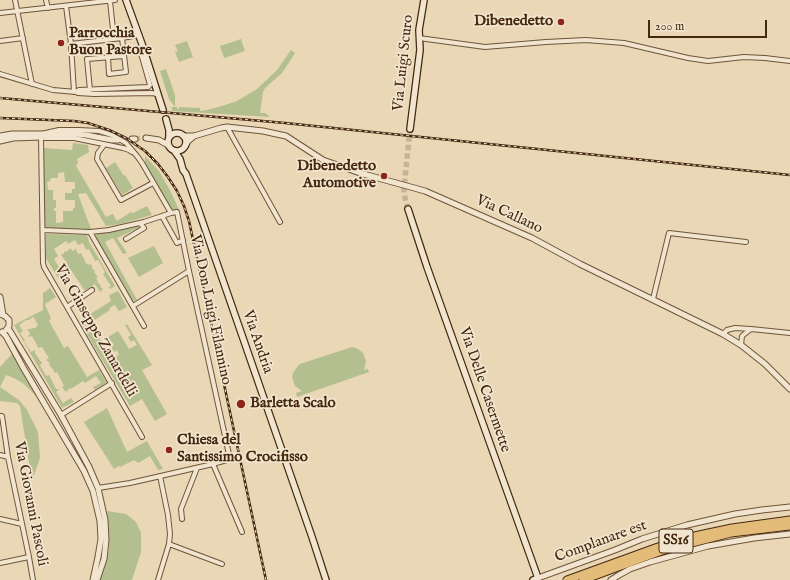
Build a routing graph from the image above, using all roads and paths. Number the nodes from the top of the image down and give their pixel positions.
1 (15, 0) edge
2 (46, 0) edge
3 (113, 0) edge
4 (126, 0) edge
5 (424, 0) edge
6 (66, 6) junction
7 (48, 8) junction
8 (17, 12) junction
9 (0, 14) edge
10 (139, 35) junction
11 (23, 38) junction
12 (122, 38) junction
13 (419, 38) junction
14 (114, 39) junction
15 (0, 41) edge
16 (71, 44) junction
17 (142, 44) junction
18 (124, 56) junction
19 (108, 57) junction
20 (790, 61) edge
21 (0, 74) edge
22 (32, 84) junction
23 (90, 90) junction
24 (75, 92) junction
25 (158, 95) junction
26 (163, 110) dead end
27 (166, 118) dead end
28 (168, 125) junction
29 (227, 127) junction
30 (410, 129) tunnel mouth
31 (176, 133) junction
32 (0, 136) edge
33 (42, 136) junction
34 (183, 136) junction
35 (194, 136) junction
36 (146, 138) tunnel mouth
37 (118, 140) dead end
38 (168, 140) junction
39 (0, 141) edge
40 (104, 145) junction
41 (186, 145) junction
42 (178, 151) junction
43 (137, 156) junction
44 (153, 183) junction
45 (408, 209) tunnel mouth
46 (171, 213) junction
47 (162, 216) junction
48 (140, 222) junction
49 (280, 222) dead end
50 (43, 230) junction
51 (90, 232) junction
52 (126, 239) dead end
53 (183, 240) junction
54 (746, 242) dead end
55 (189, 271) junction
56 (92, 290) dead end
57 (0, 297) edge
58 (653, 299) junction
59 (133, 306) junction
60 (67, 307) junction
61 (1, 314) edge
62 (144, 326) dead end
63 (8, 328) junction
64 (751, 329) junction
65 (1, 332) edge
66 (790, 333) edge
67 (723, 334) junction
68 (741, 346) junction
69 (112, 383) junction
70 (790, 389) edge
71 (61, 415) junction
72 (0, 416) edge
73 (54, 420) junction
74 (2, 432) edge
75 (142, 436) dead end
76 (0, 455) edge
77 (8, 456) junction
78 (213, 464) junction
79 (197, 468) junction
80 (160, 476) junction
81 (130, 483) junction
82 (98, 488) junction
83 (132, 488) dead end
84 (92, 490) junction
85 (790, 507) edge
86 (0, 519) edge
87 (182, 519) dead end
88 (790, 520) edge
89 (22, 524) junction
90 (790, 526) edge
91 (242, 532) dead end
92 (790, 534) edge
93 (169, 544) junction
94 (29, 557) junction
95 (0, 563) edge
96 (222, 564) dead end
97 (536, 579) edge
98 (33, 580) edge
99 (93, 580) edge
100 (97, 580) edge
101 (158, 580) edge
102 (326, 580) edge
103 (567, 580) edge
104 (583, 580) edge
105 (611, 580) edge

1 - 8 street
2 - 7 street
3 - 6 street
3 - 14 street
4 - 10 main road
5 - 13 main road, Via Luigi Scuro
6 - 7 street
6 - 16 street
7 - 8 street
8 - 9 street
8 - 11 street
10 - 12 street
10 - 17 main road
11 - 15 street
11 - 22 street
12 - 14 street
12 - 18 street
13 - 20 street
13 - 30 main road, Via Luigi Scuro
14 - 16 street
16 - 24 street
17 - 23 street
17 - 25 main road
18 - 19 street
18 - 19 street
19 - 23 street
21 - 22 street
22 - 24 street
23 - 24 street
24 - 25 street
25 - 26 main road
27 - 28 main road
28 - 31 main road
28 - 38 main road
29 - 35 street, Via Callano
29 - 49 street
29 - 58 street, Via Callano
31 - 34 main road
31 - 38 main road
32 - 33 street
33 - 37 street
33 - 39 street
33 - 40 street
33 - 43 street
33 - 50 street, Via Giuseppe Zanardelli
34 - 35 street, Via Callano
34 - 41 main road
35 - 41 street
36 - 38 street
38 - 42 main road
40 - 43 street
40 - 44 street
41 - 42 main road
42 - 102 main road, Via Andria
43 - 44 street
44 - 46 street
45 - 97 main road, Via Delle Casermette
46 - 47 street
46 - 53 street, Via Don Luigi Filannino
47 - 48 street
47 - 53 street
48 - 51 street
48 - 52 street
50 - 51 street
50 - 60 street, Via Giuseppe Zanardelli
51 - 59 street
53 - 55 street, Via Don Luigi Filannino
54 - 58 street
55 - 59 street
55 - 78 street, Via Don Luigi Filannino
56 - 60 street
57 - 61 street
58 - 67 street, Via Callano
59 - 62 street
60 - 69 street, Via Giuseppe Zanardelli
61 - 63 street
63 - 65 street
63 - 71 street
64 - 66 street
64 - 67 street
64 - 68 street
65 - 73 street
67 - 68 street, Via Callano
68 - 70 street, Via Callano
69 - 71 street
69 - 75 street, Via Giuseppe Zanardelli
71 - 73 street
71 - 82 street
72 - 74 street, Via Giovanni Pascoli
73 - 84 street
74 - 77 street, Via Giovanni Pascoli
76 - 77 street
77 - 89 street, Via Giovanni Pascoli
78 - 79 street
78 - 91 street
79 - 80 street
79 - 87 street
80 - 81 street
80 - 93 street
81 - 82 street
81 - 83 street
82 - 84 street
82 - 100 street
84 - 99 street
85 - 97 street, Complanare est
86 - 89 street
88 - 103 highway, SS16
89 - 94 street, Via Giovanni Pascoli
90 - 104 highway, SS16
92 - 105 street
93 - 96 street
93 - 101 street
94 - 95 street
94 - 98 street, Via Giovanni Pascoli

